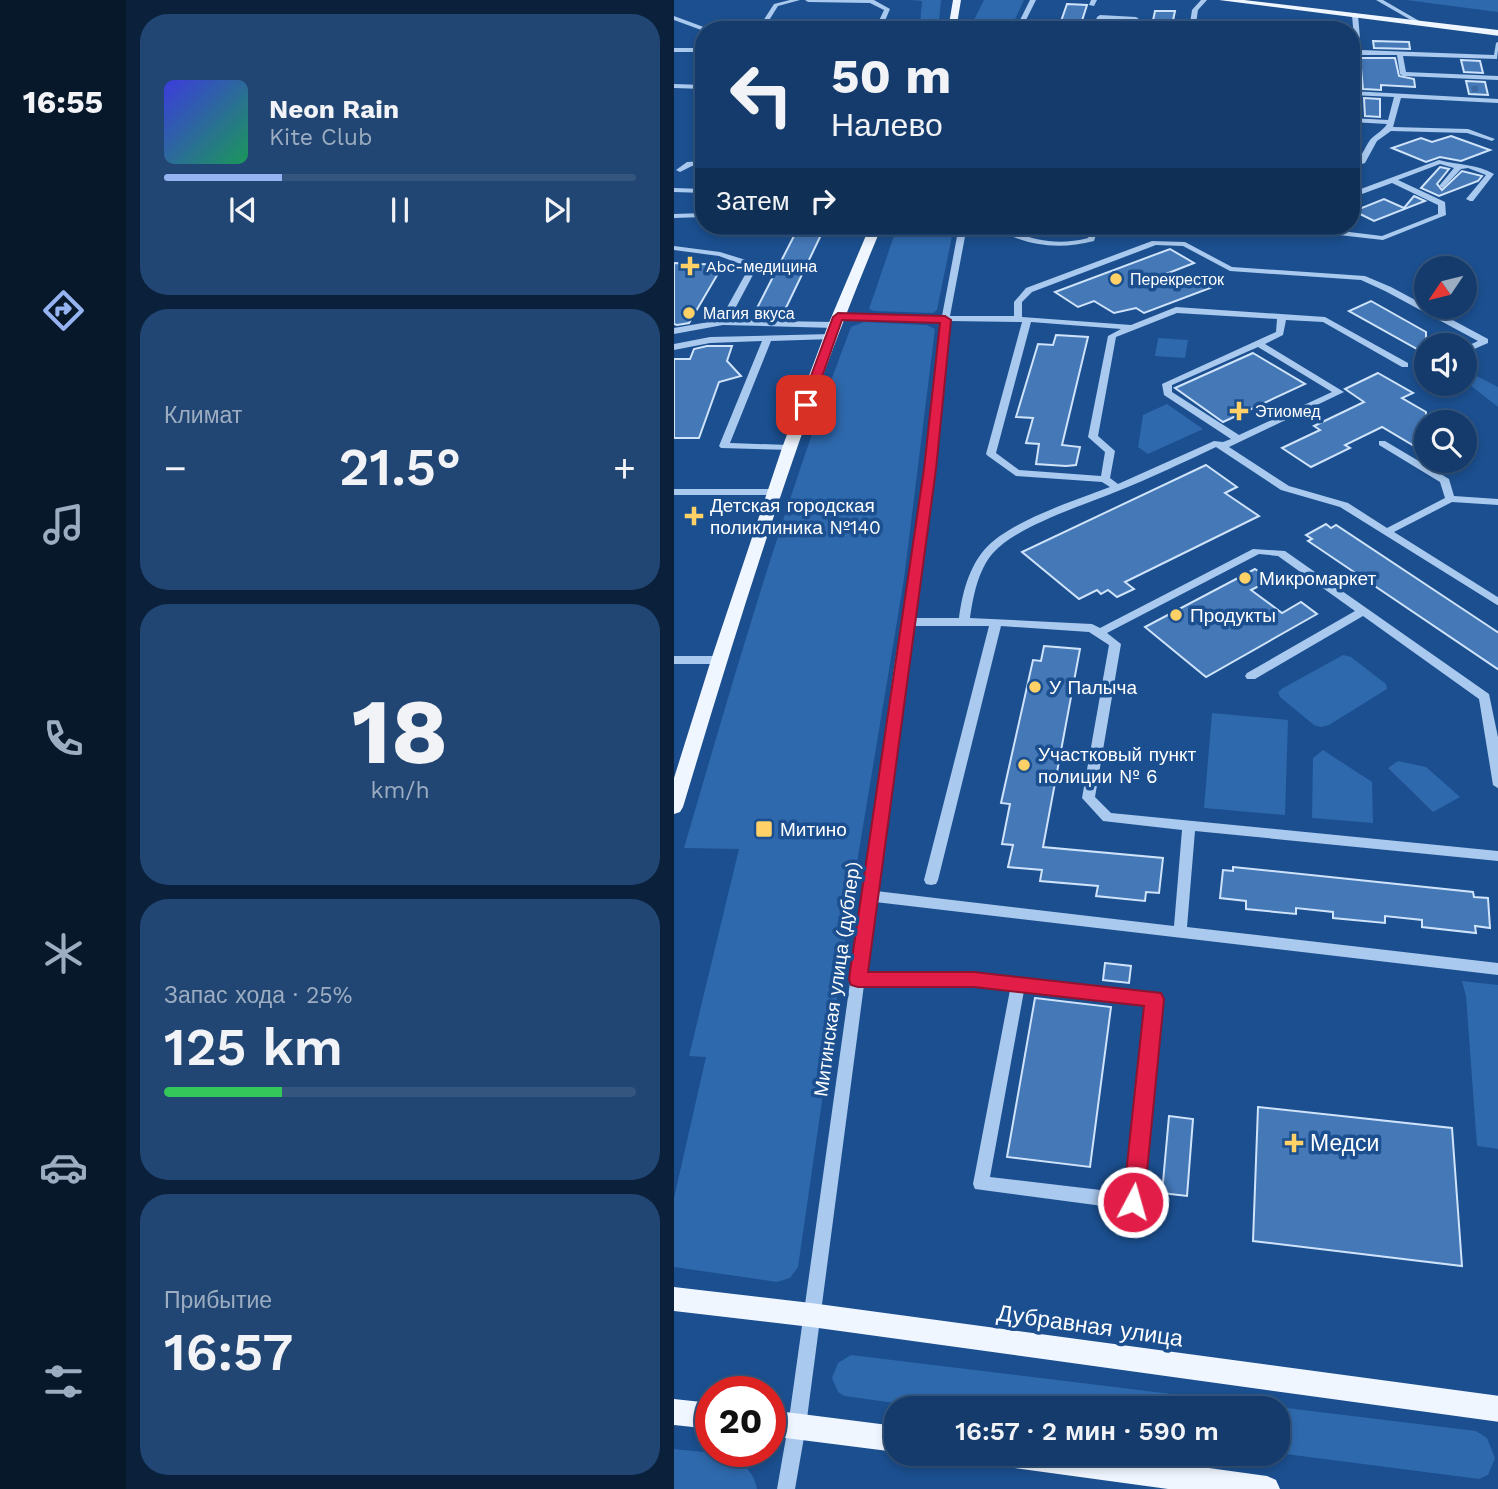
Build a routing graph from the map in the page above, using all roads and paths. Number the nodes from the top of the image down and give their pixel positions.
1 (797, 0) edge
2 (808, 0) edge
3 (957, 0) edge
4 (1033, 0) edge
5 (1204, 0) edge
6 (1223, 0) edge
7 (1379, 0) edge
8 (1355, 15) junction
9 (674, 18) edge
10 (766, 21) edge
11 (882, 21) edge
12 (954, 21) edge
13 (1022, 21) edge
14 (1099, 21) edge
15 (1136, 21) edge
16 (1193, 21) edge
17 (1355, 21) edge
18 (1418, 22) junction
19 (695, 26) edge
20 (1498, 33) edge
21 (1498, 43) edge
22 (674, 50) edge
23 (695, 50) edge
24 (1360, 52) edge
25 (1400, 53) junction
26 (674, 58) edge
27 (695, 59) edge
28 (1497, 61) edge
29 (1472, 76) junction
30 (1498, 78) edge
31 (674, 86) edge
32 (695, 87) edge
33 (1360, 94) edge
34 (1476, 94) junction
35 (1398, 96) junction
36 (1498, 101) edge
37 (1360, 121) edge
38 (1390, 126) junction
39 (1492, 139) dead end
40 (1360, 162) edge
41 (695, 164) edge
42 (1459, 167) junction
43 (677, 170) edge
44 (674, 179) edge
45 (1392, 180) junction
46 (1443, 186) dead end
47 (674, 190) edge
48 (695, 191) edge
49 (1360, 192) edge
50 (1470, 199) dead end
51 (695, 215) edge
52 (674, 216) edge
53 (872, 235) edge
54 (961, 235) edge
55 (1015, 235) edge
56 (1092, 235) edge
57 (1356, 235) edge
58 (674, 248) edge
59 (1282, 317) junction
60 (1023, 319) junction
61 (945, 320) junction
62 (723, 322) junction
63 (834, 326) junction
64 (1132, 328) junction
65 (674, 331) edge
66 (1470, 333) edge
67 (1477, 337) edge
68 (767, 340) junction
69 (1258, 344) junction
70 (1477, 345) edge
71 (674, 347) edge
72 (1405, 365) dead end
73 (1238, 439) junction
74 (1382, 443) dead end
75 (1223, 446) junction
76 (790, 448) junction
77 (1105, 479) junction
78 (1118, 488) junction
79 (674, 492) edge
80 (776, 492) junction
81 (1450, 499) junction
82 (1498, 502) edge
83 (1387, 532) junction
84 (1498, 603) edge
85 (1364, 611) junction
86 (964, 621) junction
87 (908, 622) junction
88 (996, 622) junction
89 (1101, 632) junction
90 (674, 660) edge
91 (719, 660) junction
92 (1251, 676) dead end
93 (1498, 785) edge
94 (674, 807) edge
95 (1189, 826) junction
96 (1498, 856) edge
97 (931, 880) dead end
98 (869, 896) junction
99 (1180, 932) junction
100 (1498, 969) edge
101 (858, 979) junction
102 (1018, 984) junction
103 (674, 1299) edge
104 (811, 1315) junction
105 (1462, 1406) junction
106 (1498, 1409) edge
107 (674, 1412) edge
108 (695, 1414) edge
109 (1498, 1424) edge
110 (786, 1425) edge
111 (797, 1426) junction
112 (884, 1437) edge
113 (1096, 1466) edge
114 (786, 1489) edge
115 (1267, 1489) edge

1 - 10 street
2 - 11 street
3 - 12 main road
4 - 13 street
5 - 16 street
6 - 8 main road
7 - 18 street
8 - 17 street
8 - 18 main road
9 - 19 street
14 - 15 street
18 - 20 main road
21 - 28 street
22 - 23 street
24 - 25 street
25 - 28 street
25 - 29 street
26 - 27 street
29 - 30 street
29 - 34 street
31 - 32 street
33 - 35 street
34 - 35 street
34 - 36 street
35 - 38 street
37 - 38 street
38 - 39 street
38 - 40 street
41 - 43 street
42 - 45 street
42 - 46 street
42 - 50 street
43 - 44 street
45 - 49 street
45 - 57 street
47 - 48 street
51 - 52 street
53 - 63 main road
54 - 61 street, Митинская улица (дублер)
55 - 56 street
58 - 62 street
59 - 64 street
59 - 69 street
59 - 72 street
60 - 61 street
60 - 64 street
60 - 66 street
60 - 77 street
61 - 63 street
61 - 87 street, Митинская улица (дублер)
62 - 63 street
62 - 65 street
63 - 68 street
63 - 76 main road
64 - 77 street
67 - 70 street
68 - 71 street
68 - 76 street
69 - 73 street
69 - 73 street
73 - 75 street
74 - 81 street
75 - 78 street
75 - 83 street
76 - 80 main road
77 - 78 street
78 - 86 street
79 - 80 street
80 - 91 main road
81 - 82 street
81 - 83 street
83 - 84 street
85 - 89 street
85 - 92 street
85 - 93 street
86 - 87 street
86 - 88 street
87 - 98 street, Митинская улица (дублер)
88 - 89 street
88 - 97 street
89 - 95 street
90 - 91 street
91 - 94 main road
95 - 96 street
95 - 99 street
98 - 99 street
98 - 101 street, Митинская улица (дублер)
99 - 100 street
101 - 102 street
101 - 104 street, Митинская улица (дублер)
102 - 102 street
103 - 104 main road, Дубравная улица
104 - 105 main road, Дубравная улица
104 - 111 street, Митинская улица (дублер)
105 - 106 main road, Дубравная улица
105 - 109 street
107 - 108 main road
110 - 111 main road
111 - 112 main road
111 - 114 street, Митинская улица (дублер)
113 - 115 main road

